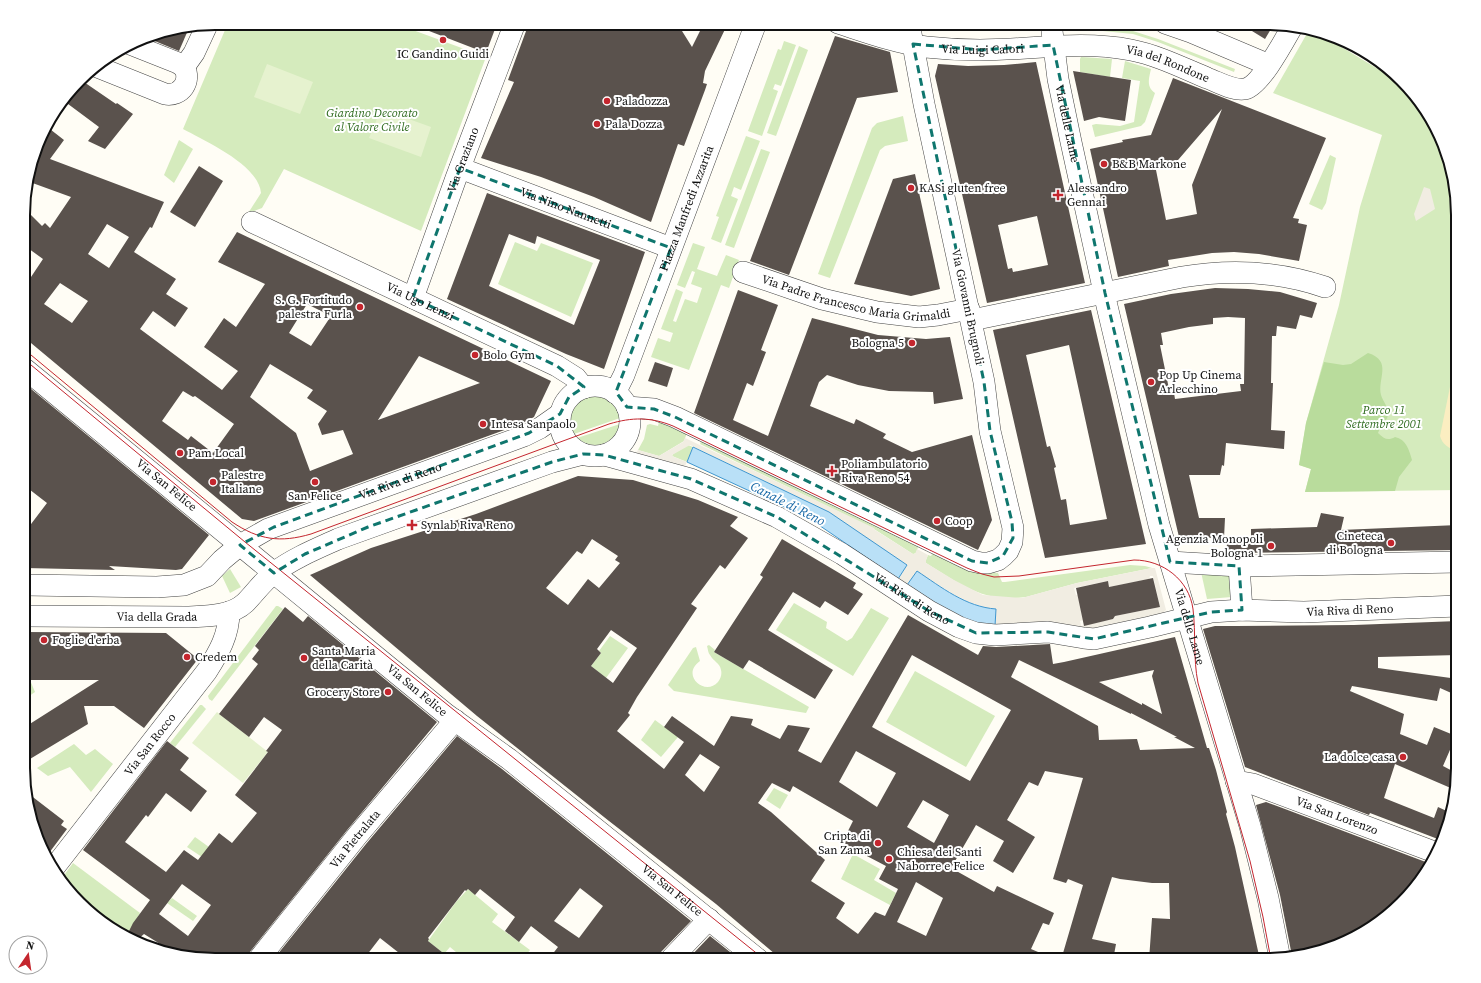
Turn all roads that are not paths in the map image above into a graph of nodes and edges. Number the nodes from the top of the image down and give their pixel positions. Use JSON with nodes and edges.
{"nodes":[{"id":1,"x":205,"y":30,"type":"edge"},
{"id":2,"x":512,"y":30,"type":"edge"},
{"id":3,"x":753,"y":30,"type":"edge"},
{"id":4,"x":861,"y":30,"type":"edge"},
{"id":5,"x":910,"y":30,"type":"edge"},
{"id":6,"x":1051,"y":30,"type":"edge"},
{"id":7,"x":1185,"y":30,"type":"edge"},
{"id":8,"x":1289,"y":32,"type":"edge"},
{"id":9,"x":913,"y":44,"type":"junction"},
{"id":10,"x":1053,"y":45,"type":"junction"},
{"id":11,"x":137,"y":47,"type":"edge"},
{"id":12,"x":1269,"y":64,"type":"junction"},
{"id":13,"x":184,"y":67,"type":"junction"},
{"id":14,"x":101,"y":68,"type":"edge"},
{"id":15,"x":460,"y":168,"type":"junction"},
{"id":16,"x":252,"y":222,"type":"dead end"},
{"id":17,"x":671,"y":248,"type":"junction"},
{"id":18,"x":743,"y":272,"type":"dead end"},
{"id":19,"x":1325,"y":286,"type":"dead end"},
{"id":20,"x":1105,"y":294,"type":"junction"},
{"id":21,"x":413,"y":298,"type":"junction"},
{"id":22,"x":970,"y":314,"type":"junction"},
{"id":23,"x":30,"y":373,"type":"edge"},
{"id":24,"x":584,"y":388,"type":"junction"},
{"id":25,"x":621,"y":400,"type":"junction"},
{"id":26,"x":560,"y":414,"type":"junction"},
{"id":27,"x":583,"y":454,"type":"junction"},
{"id":28,"x":604,"y":455,"type":"junction"},
{"id":29,"x":240,"y":546,"type":"junction"},
{"id":30,"x":1170,"y":562,"type":"junction"},
{"id":31,"x":1451,"y":562,"type":"edge"},
{"id":32,"x":1239,"y":566,"type":"junction"},
{"id":33,"x":274,"y":573,"type":"junction"},
{"id":34,"x":30,"y":585,"type":"edge"},
{"id":35,"x":1451,"y":606,"type":"edge"},
{"id":36,"x":1242,"y":610,"type":"junction"},
{"id":37,"x":229,"y":612,"type":"junction"},
{"id":38,"x":30,"y":616,"type":"edge"},
{"id":39,"x":1187,"y":618,"type":"junction"},
{"id":40,"x":455,"y":720,"type":"junction"},
{"id":41,"x":1236,"y":780,"type":"junction"},
{"id":42,"x":1431,"y":851,"type":"edge"},
{"id":43,"x":57,"y":864,"type":"edge"},
{"id":44,"x":708,"y":919,"type":"junction"},
{"id":45,"x":264,"y":953,"type":"edge"},
{"id":46,"x":676,"y":953,"type":"edge"},
{"id":47,"x":750,"y":953,"type":"edge"},
{"id":48,"x":1279,"y":953,"type":"edge"}],
"edges":[{"from":1,"to":13,"type":"street"},
{"from":2,"to":15,"type":"street","name":"Via Graziano"},
{"from":3,"to":17,"type":"street","name":"Piazza Manfredi Azzarita"},
{"from":4,"to":9,"type":"street","name":"Via Luigi Calori"},
{"from":5,"to":9,"type":"street"},
{"from":6,"to":10,"type":"street","name":"Via delle Lame"},
{"from":7,"to":12,"type":"street"},
{"from":8,"to":12,"type":"street","name":"Via del Rondone"},
{"from":9,"to":10,"type":"street","name":"Via Luigi Calori"},
{"from":9,"to":22,"type":"street","name":"Via Giovanni Brugnoli"},
{"from":10,"to":12,"type":"street","name":"Via del Rondone"},
{"from":10,"to":20,"type":"street","name":"Via delle Lame"},
{"from":11,"to":13,"type":"street"},
{"from":13,"to":14,"type":"street"},
{"from":15,"to":17,"type":"street","name":"Via Nino Nannetti"},
{"from":15,"to":21,"type":"street","name":"Via Graziano"},
{"from":16,"to":21,"type":"street","name":"Via Ugo Lenzi"},
{"from":17,"to":25,"type":"street","name":"Piazza Manfredi Azzarita"},
{"from":18,"to":22,"type":"street","name":"Via Padre Francesco Maria Grimaldi"},
{"from":19,"to":20,"type":"street"},
{"from":20,"to":22,"type":"street","name":"Via Padre Francesco Maria Grimaldi"},
{"from":20,"to":30,"type":"street","name":"Via delle Lame"},
{"from":21,"to":24,"type":"street","name":"Via Ugo Lenzi"},
{"from":22,"to":25,"type":"street","name":"Via Giovanni Brugnoli"},
{"from":23,"to":29,"type":"street","name":"Via San Felice"},
{"from":24,"to":25,"type":"street"},
{"from":24,"to":26,"type":"street"},
{"from":25,"to":28,"type":"street"},
{"from":26,"to":27,"type":"street"},
{"from":26,"to":29,"type":"street","name":"Via Riva di Reno"},
{"from":27,"to":28,"type":"street"},
{"from":27,"to":33,"type":"street"},
{"from":28,"to":39,"type":"street","name":"Via Riva di Reno"},
{"from":29,"to":33,"type":"street","name":"Via San Felice"},
{"from":29,"to":34,"type":"street"},
{"from":30,"to":32,"type":"street"},
{"from":30,"to":39,"type":"street","name":"Via delle Lame"},
{"from":31,"to":32,"type":"street"},
{"from":32,"to":36,"type":"street"},
{"from":33,"to":37,"type":"street","name":"Via della Grada"},
{"from":33,"to":40,"type":"street","name":"Via San Felice"},
{"from":35,"to":36,"type":"street","name":"Via Riva di Reno"},
{"from":36,"to":39,"type":"street","name":"Via Riva di Reno"},
{"from":37,"to":38,"type":"street","name":"Via della Grada"},
{"from":37,"to":43,"type":"street","name":"Via San Rocco"},
{"from":39,"to":41,"type":"street","name":"Via delle Lame"},
{"from":40,"to":44,"type":"street","name":"Via San Felice"},
{"from":40,"to":45,"type":"street","name":"Via Pietralata"},
{"from":41,"to":42,"type":"street","name":"Via San Lorenzo"},
{"from":41,"to":48,"type":"street","name":"Via delle Lame"},
{"from":44,"to":46,"type":"street"},
{"from":44,"to":47,"type":"street","name":"Via San Felice"}]}
